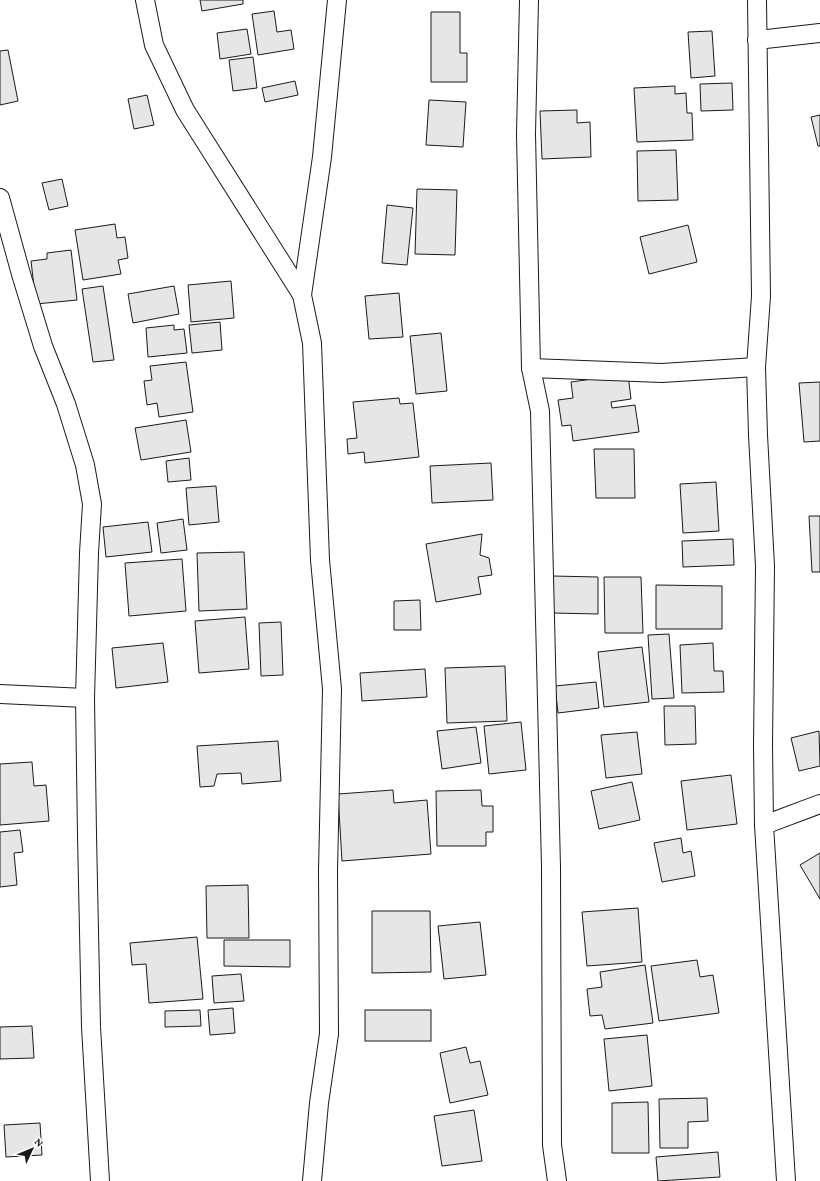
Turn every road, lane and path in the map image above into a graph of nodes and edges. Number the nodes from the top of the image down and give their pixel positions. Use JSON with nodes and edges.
{"nodes":[{"id":1,"x":145,"y":0,"type":"edge"},
{"id":2,"x":337,"y":0,"type":"edge"},
{"id":3,"x":529,"y":0,"type":"edge"},
{"id":4,"x":757,"y":0,"type":"edge"},
{"id":5,"x":820,"y":33,"type":"edge"},
{"id":6,"x":757,"y":40,"type":"junction"},
{"id":7,"x":0,"y":198,"type":"edge"},
{"id":8,"x":4,"y":224,"type":"edge"},
{"id":9,"x":302,"y":295,"type":"junction"},
{"id":10,"x":756,"y":367,"type":"junction"},
{"id":11,"x":531,"y":368,"type":"junction"},
{"id":12,"x":0,"y":694,"type":"edge"},
{"id":13,"x":85,"y":698,"type":"junction"},
{"id":14,"x":820,"y":804,"type":"edge"},
{"id":15,"x":764,"y":825,"type":"junction"},
{"id":16,"x":313,"y":1174,"type":"edge"},
{"id":17,"x":100,"y":1175,"type":"edge"},
{"id":18,"x":557,"y":1181,"type":"edge"},
{"id":19,"x":786,"y":1181,"type":"edge"}],
"edges":[{"from":1,"to":9,"type":"street"},
{"from":2,"to":9,"type":"street"},
{"from":3,"to":11,"type":"street"},
{"from":4,"to":6,"type":"street"},
{"from":5,"to":6,"type":"street"},
{"from":6,"to":10,"type":"street"},
{"from":7,"to":8,"type":"street"},
{"from":8,"to":13,"type":"street"},
{"from":9,"to":16,"type":"street"},
{"from":10,"to":11,"type":"street"},
{"from":10,"to":15,"type":"street"},
{"from":11,"to":18,"type":"street"},
{"from":12,"to":13,"type":"street"},
{"from":13,"to":17,"type":"street"},
{"from":14,"to":15,"type":"street"},
{"from":15,"to":19,"type":"street"}]}
